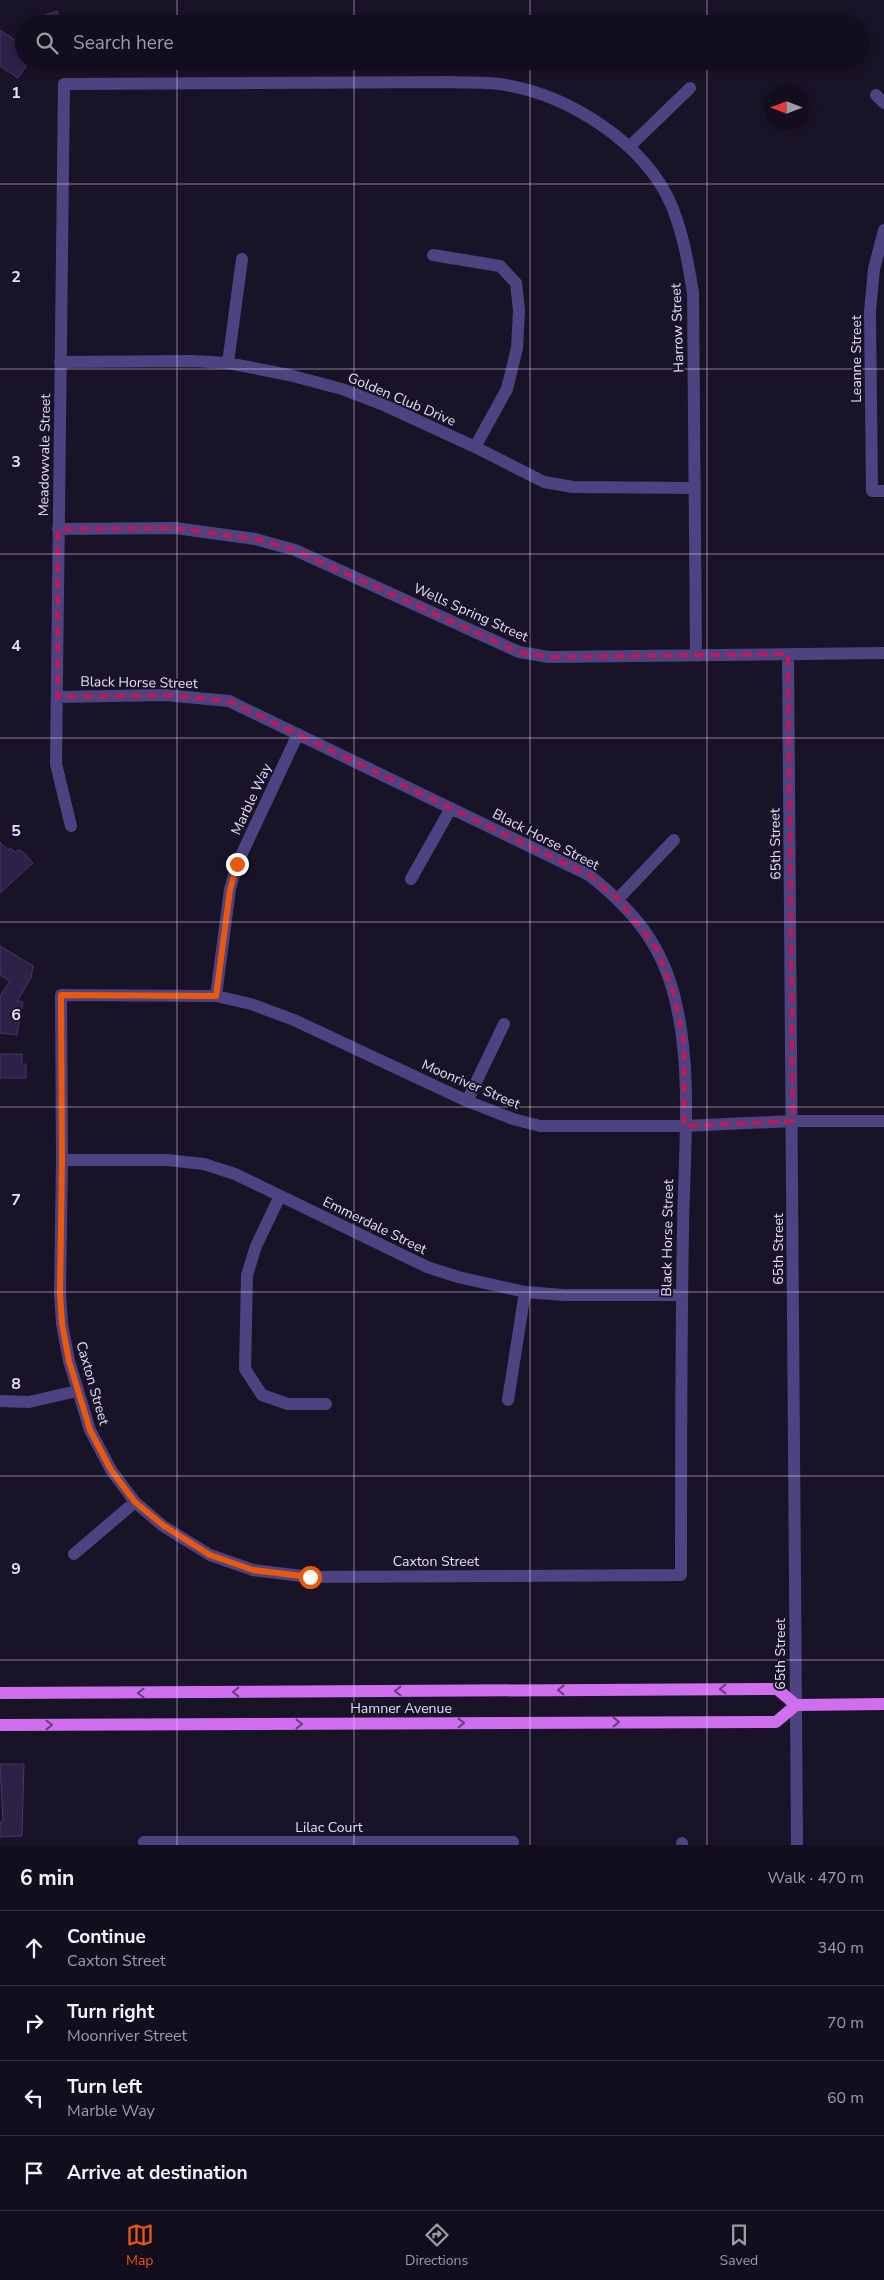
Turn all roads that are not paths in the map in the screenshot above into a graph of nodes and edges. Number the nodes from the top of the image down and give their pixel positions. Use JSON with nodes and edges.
{"nodes":[{"id":1,"x":64,"y":84,"type":"joint"},
{"id":2,"x":690,"y":88,"type":"dead end"},
{"id":3,"x":629,"y":147,"type":"junction"},
{"id":4,"x":884,"y":230,"type":"edge"},
{"id":5,"x":432,"y":255,"type":"dead end"},
{"id":6,"x":242,"y":259,"type":"dead end"},
{"id":7,"x":60,"y":362,"type":"junction"},
{"id":8,"x":228,"y":363,"type":"junction"},
{"id":9,"x":475,"y":447,"type":"junction"},
{"id":10,"x":695,"y":488,"type":"junction"},
{"id":11,"x":878,"y":491,"type":"edge"},
{"id":12,"x":58,"y":529,"type":"junction"},
{"id":13,"x":884,"y":653,"type":"edge"},
{"id":14,"x":788,"y":654,"type":"junction"},
{"id":15,"x":696,"y":656,"type":"junction"},
{"id":16,"x":58,"y":697,"type":"junction"},
{"id":17,"x":298,"y":734,"type":"junction"},
{"id":18,"x":451,"y":808,"type":"junction"},
{"id":19,"x":71,"y":826,"type":"dead end"},
{"id":20,"x":674,"y":840,"type":"dead end"},
{"id":21,"x":411,"y":879,"type":"dead end"},
{"id":22,"x":618,"y":898,"type":"junction"},
{"id":23,"x":61,"y":995,"type":"joint"},
{"id":24,"x":216,"y":996,"type":"junction"},
{"id":25,"x":504,"y":1024,"type":"dead end"},
{"id":26,"x":467,"y":1101,"type":"junction"},
{"id":27,"x":793,"y":1121,"type":"junction"},
{"id":28,"x":884,"y":1121,"type":"edge"},
{"id":29,"x":684,"y":1126,"type":"junction"},
{"id":30,"x":62,"y":1160,"type":"junction"},
{"id":31,"x":280,"y":1196,"type":"junction"},
{"id":32,"x":525,"y":1292,"type":"junction"},
{"id":33,"x":682,"y":1295,"type":"junction"},
{"id":34,"x":77,"y":1391,"type":"junction"},
{"id":35,"x":508,"y":1400,"type":"dead end"},
{"id":36,"x":0,"y":1401,"type":"edge"},
{"id":37,"x":326,"y":1404,"type":"dead end"},
{"id":38,"x":135,"y":1502,"type":"junction"},
{"id":39,"x":74,"y":1554,"type":"dead end"},
{"id":40,"x":680,"y":1575,"type":"joint"},
{"id":41,"x":0,"y":1693,"type":"edge"},
{"id":42,"x":884,"y":1704,"type":"edge"},
{"id":43,"x":796,"y":1705,"type":"junction"},
{"id":44,"x":0,"y":1725,"type":"edge"},
{"id":45,"x":144,"y":1842,"type":"dead end"},
{"id":46,"x":513,"y":1843,"type":"edge"},
{"id":47,"x":797,"y":1845,"type":"edge"}],
"edges":[{"from":1,"to":3,"type":"street","name":"Harrow Street"},
{"from":1,"to":7,"type":"street","name":"Meadowvale Street"},
{"from":2,"to":3,"type":"street"},
{"from":3,"to":10,"type":"street","name":"Harrow Street"},
{"from":4,"to":11,"type":"street","name":"Leanne Street"},
{"from":5,"to":9,"type":"street"},
{"from":6,"to":8,"type":"street"},
{"from":7,"to":8,"type":"street","name":"Golden Club Drive"},
{"from":7,"to":12,"type":"street","name":"Meadowvale Street"},
{"from":8,"to":9,"type":"street","name":"Golden Club Drive"},
{"from":9,"to":10,"type":"street","name":"Golden Club Drive"},
{"from":10,"to":15,"type":"street","name":"Harrow Street"},
{"from":12,"to":15,"type":"street","name":"Wells Spring Street"},
{"from":12,"to":16,"type":"street","name":"Meadowvale Street"},
{"from":13,"to":14,"type":"street","name":"Wells Spring Street"},
{"from":14,"to":15,"type":"street","name":"Wells Spring Street"},
{"from":14,"to":27,"type":"street","name":"65th Street"},
{"from":16,"to":17,"type":"street","name":"Black Horse Street"},
{"from":16,"to":19,"type":"street","name":"Meadowvale Street"},
{"from":17,"to":18,"type":"street","name":"Black Horse Street"},
{"from":17,"to":24,"type":"street","name":"Marble Way"},
{"from":18,"to":21,"type":"street"},
{"from":18,"to":22,"type":"street","name":"Black Horse Street"},
{"from":20,"to":22,"type":"street"},
{"from":22,"to":29,"type":"street","name":"Black Horse Street"},
{"from":23,"to":24,"type":"street","name":"Moonriver Street"},
{"from":23,"to":30,"type":"street","name":"Caxton Street"},
{"from":24,"to":26,"type":"street","name":"Moonriver Street"},
{"from":25,"to":26,"type":"street"},
{"from":26,"to":29,"type":"street","name":"Moonriver Street"},
{"from":27,"to":28,"type":"street","name":"Moonriver Street"},
{"from":27,"to":29,"type":"street","name":"Moonriver Street"},
{"from":27,"to":43,"type":"street","name":"65th Street"},
{"from":29,"to":33,"type":"street","name":"Black Horse Street"},
{"from":30,"to":31,"type":"street","name":"Emmerdale Street"},
{"from":30,"to":34,"type":"street","name":"Caxton Street"},
{"from":31,"to":32,"type":"street","name":"Emmerdale Street"},
{"from":31,"to":37,"type":"street"},
{"from":32,"to":33,"type":"street","name":"Emmerdale Street"},
{"from":32,"to":35,"type":"street"},
{"from":33,"to":40,"type":"street","name":"Black Horse Street"},
{"from":34,"to":36,"type":"street"},
{"from":34,"to":38,"type":"street","name":"Caxton Street"},
{"from":38,"to":39,"type":"street"},
{"from":38,"to":40,"type":"street","name":"Caxton Street"},
{"from":43,"to":41,"type":"main road","name":"Hamner Avenue","one_way":true},
{"from":42,"to":43,"type":"main road"},
{"from":44,"to":43,"type":"main road","name":"Hamner Avenue","one_way":true},
{"from":43,"to":47,"type":"street","name":"65th Street"},
{"from":45,"to":46,"type":"street","name":"Lilac Court"}]}
